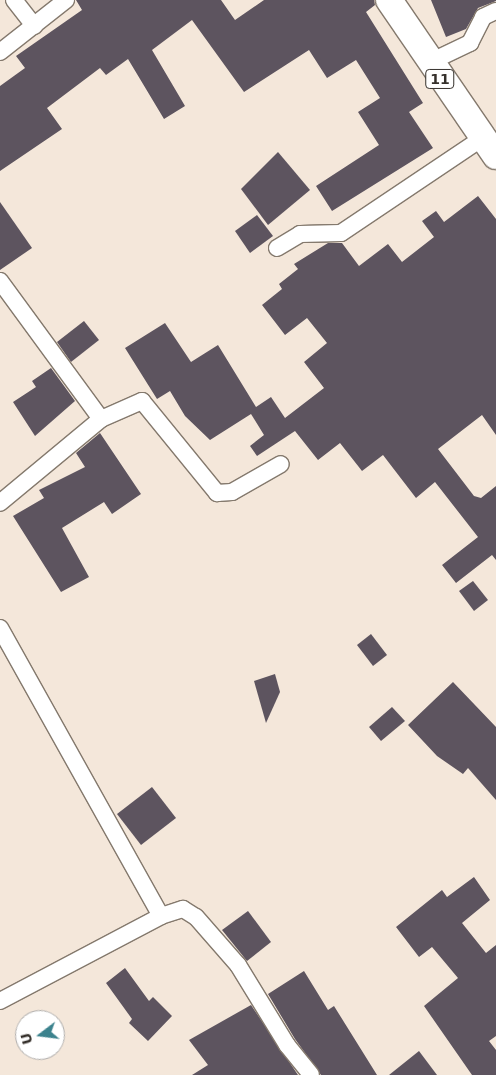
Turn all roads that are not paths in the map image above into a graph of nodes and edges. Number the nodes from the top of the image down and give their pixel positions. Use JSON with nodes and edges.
{"nodes":[{"id":1,"x":14,"y":0,"type":"edge"},
{"id":2,"x":66,"y":0,"type":"edge"},
{"id":3,"x":388,"y":0,"type":"edge"},
{"id":4,"x":496,"y":11,"type":"edge"},
{"id":5,"x":34,"y":26,"type":"junction"},
{"id":6,"x":0,"y":52,"type":"edge"},
{"id":7,"x":428,"y":62,"type":"junction"},
{"id":8,"x":490,"y":147,"type":"edge"},
{"id":9,"x":277,"y":248,"type":"dead end"},
{"id":10,"x":0,"y":281,"type":"edge"},
{"id":11,"x":101,"y":419,"type":"junction"},
{"id":12,"x":281,"y":464,"type":"dead end"},
{"id":13,"x":0,"y":503,"type":"edge"},
{"id":14,"x":0,"y":628,"type":"edge"},
{"id":15,"x":161,"y":916,"type":"junction"},
{"id":16,"x":0,"y":1001,"type":"edge"},
{"id":17,"x":312,"y":1075,"type":"edge"}],
"edges":[{"from":1,"to":5,"type":"street"},
{"from":2,"to":5,"type":"street"},
{"from":3,"to":7,"type":"highway","number":"11"},
{"from":4,"to":7,"type":"street"},
{"from":5,"to":6,"type":"street"},
{"from":7,"to":8,"type":"highway","number":"11"},
{"from":8,"to":9,"type":"street"},
{"from":10,"to":11,"type":"street"},
{"from":11,"to":12,"type":"street"},
{"from":11,"to":13,"type":"street"},
{"from":14,"to":15,"type":"street"},
{"from":15,"to":16,"type":"street"},
{"from":15,"to":17,"type":"street"}]}
